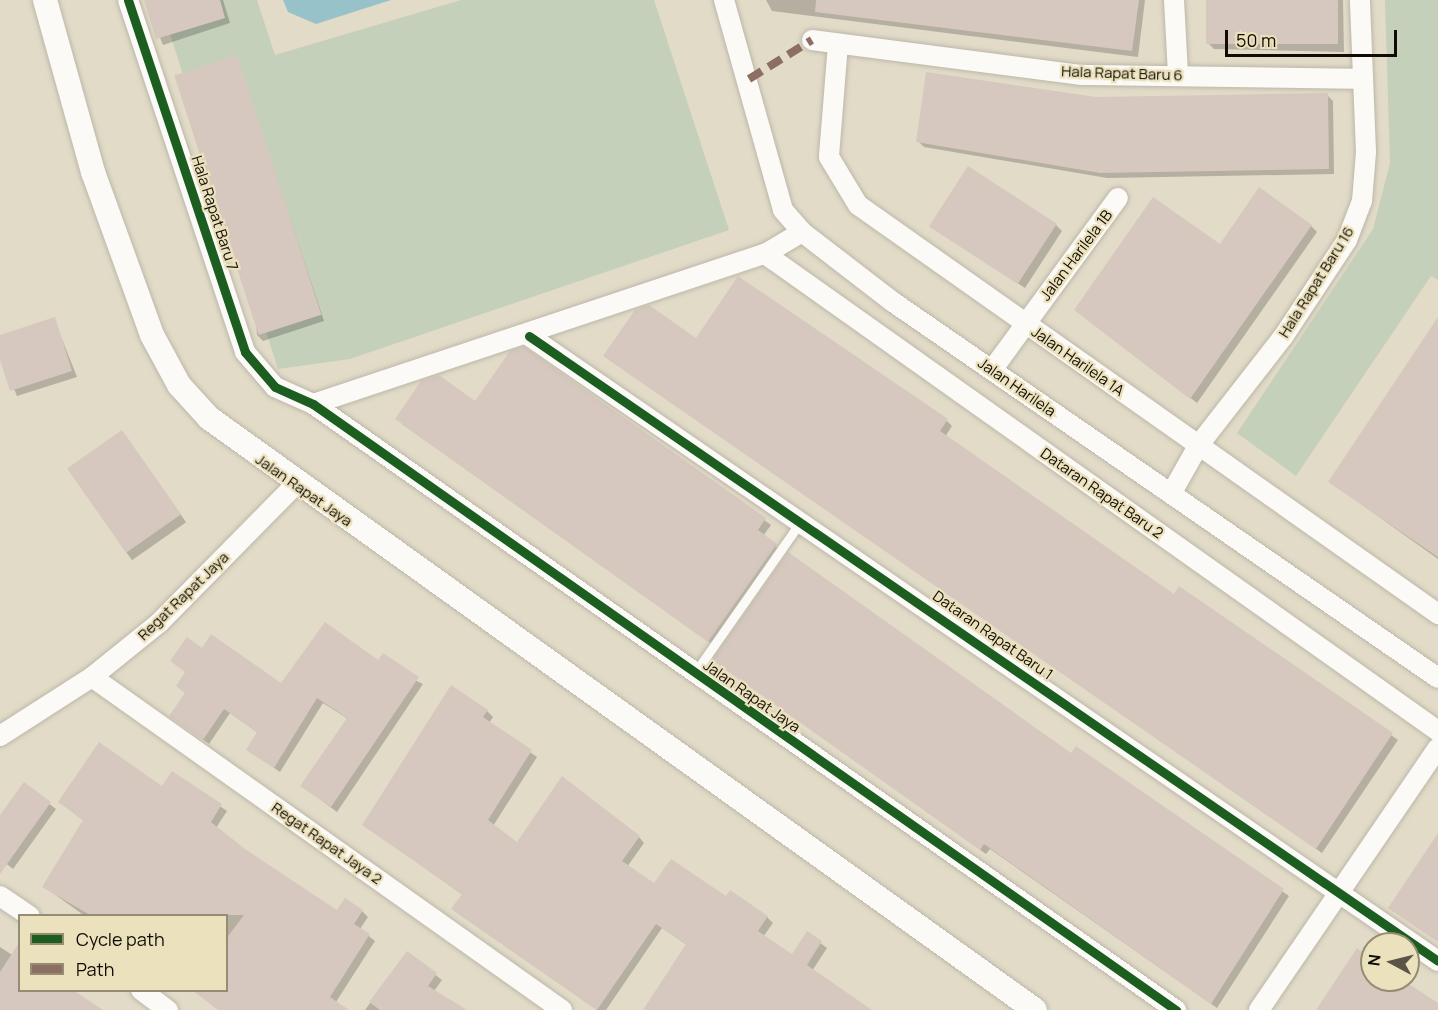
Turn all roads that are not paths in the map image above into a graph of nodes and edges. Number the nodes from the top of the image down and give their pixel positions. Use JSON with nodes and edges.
{"nodes":[{"id":1,"x":45,"y":0,"type":"edge"},
{"id":2,"x":128,"y":0,"type":"edge"},
{"id":3,"x":723,"y":0,"type":"edge"},
{"id":4,"x":1174,"y":0,"type":"edge"},
{"id":5,"x":1360,"y":0,"type":"edge"},
{"id":6,"x":812,"y":40,"type":"dead end"},
{"id":7,"x":838,"y":44,"type":"junction"},
{"id":8,"x":1178,"y":75,"type":"junction"},
{"id":9,"x":1362,"y":79,"type":"junction"},
{"id":10,"x":1118,"y":198,"type":"dead end"},
{"id":11,"x":802,"y":232,"type":"junction"},
{"id":12,"x":765,"y":255,"type":"junction"},
{"id":13,"x":1025,"y":323,"type":"junction"},
{"id":14,"x":529,"y":336,"type":"junction"},
{"id":15,"x":992,"y":370,"type":"junction"},
{"id":16,"x":313,"y":404,"type":"junction"},
{"id":17,"x":1198,"y":446,"type":"junction"},
{"id":18,"x":296,"y":484,"type":"junction"},
{"id":19,"x":1171,"y":494,"type":"junction"},
{"id":20,"x":801,"y":520,"type":"junction"},
{"id":21,"x":1438,"y":614,"type":"edge"},
{"id":22,"x":694,"y":674,"type":"junction"},
{"id":23,"x":92,"y":677,"type":"junction"},
{"id":24,"x":1438,"y":678,"type":"edge"},
{"id":25,"x":1438,"y":731,"type":"edge"},
{"id":26,"x":0,"y":736,"type":"edge"},
{"id":27,"x":1438,"y":748,"type":"edge"},
{"id":28,"x":1341,"y":893,"type":"junction"},
{"id":29,"x":0,"y":896,"type":"edge"},
{"id":30,"x":28,"y":914,"type":"edge"},
{"id":31,"x":1438,"y":961,"type":"edge"},
{"id":32,"x":144,"y":992,"type":"edge"},
{"id":33,"x":168,"y":1010,"type":"edge"},
{"id":34,"x":562,"y":1010,"type":"edge"},
{"id":35,"x":1035,"y":1010,"type":"edge"},
{"id":36,"x":1176,"y":1010,"type":"edge"},
{"id":37,"x":1259,"y":1010,"type":"edge"}],
"edges":[{"from":1,"to":18,"type":"street","name":"Jalan Rapat Jaya"},
{"from":2,"to":16,"type":"street","name":"Hala Rapat Baru 7"},
{"from":3,"to":11,"type":"street","name":"Jalan Harilela"},
{"from":4,"to":8,"type":"street"},
{"from":5,"to":9,"type":"street","name":"Hala Rapat Baru 16"},
{"from":6,"to":7,"type":"street","name":"Hala Rapat Baru 6"},
{"from":7,"to":8,"type":"street","name":"Hala Rapat Baru 6"},
{"from":7,"to":13,"type":"street","name":"Jalan Harilela 1A"},
{"from":8,"to":9,"type":"street","name":"Hala Rapat Baru 6"},
{"from":9,"to":17,"type":"street","name":"Hala Rapat Baru 16"},
{"from":10,"to":13,"type":"street","name":"Jalan Harilela 1B"},
{"from":11,"to":12,"type":"street"},
{"from":11,"to":15,"type":"street","name":"Jalan Harilela"},
{"from":12,"to":14,"type":"street"},
{"from":12,"to":25,"type":"street","name":"Dataran Rapat Baru 2"},
{"from":13,"to":15,"type":"street","name":"Jalan Harilela 1B"},
{"from":13,"to":17,"type":"street","name":"Jalan Harilela 1A"},
{"from":14,"to":16,"type":"street"},
{"from":14,"to":20,"type":"street","name":"Dataran Rapat Baru 1"},
{"from":15,"to":19,"type":"street","name":"Jalan Harilela"},
{"from":16,"to":22,"type":"street","name":"Jalan Rapat Jaya"},
{"from":17,"to":19,"type":"street","name":"Hala Rapat Baru 16"},
{"from":17,"to":21,"type":"street","name":"Jalan Harilela 1A"},
{"from":18,"to":23,"type":"street","name":"Regat Rapat Jaya"},
{"from":18,"to":35,"type":"street","name":"Jalan Rapat Jaya"},
{"from":19,"to":24,"type":"street","name":"Jalan Harilela"},
{"from":20,"to":22,"type":"lane"},
{"from":20,"to":28,"type":"street","name":"Dataran Rapat Baru 1"},
{"from":22,"to":36,"type":"street","name":"Jalan Rapat Jaya"},
{"from":23,"to":26,"type":"street","name":"Regat Rapat Jaya"},
{"from":23,"to":34,"type":"street","name":"Regat Rapat Jaya 2"},
{"from":27,"to":28,"type":"street"},
{"from":28,"to":31,"type":"street","name":"Dataran Rapat Baru 1"},
{"from":28,"to":37,"type":"street"},
{"from":29,"to":30,"type":"street"},
{"from":32,"to":33,"type":"street"}]}
